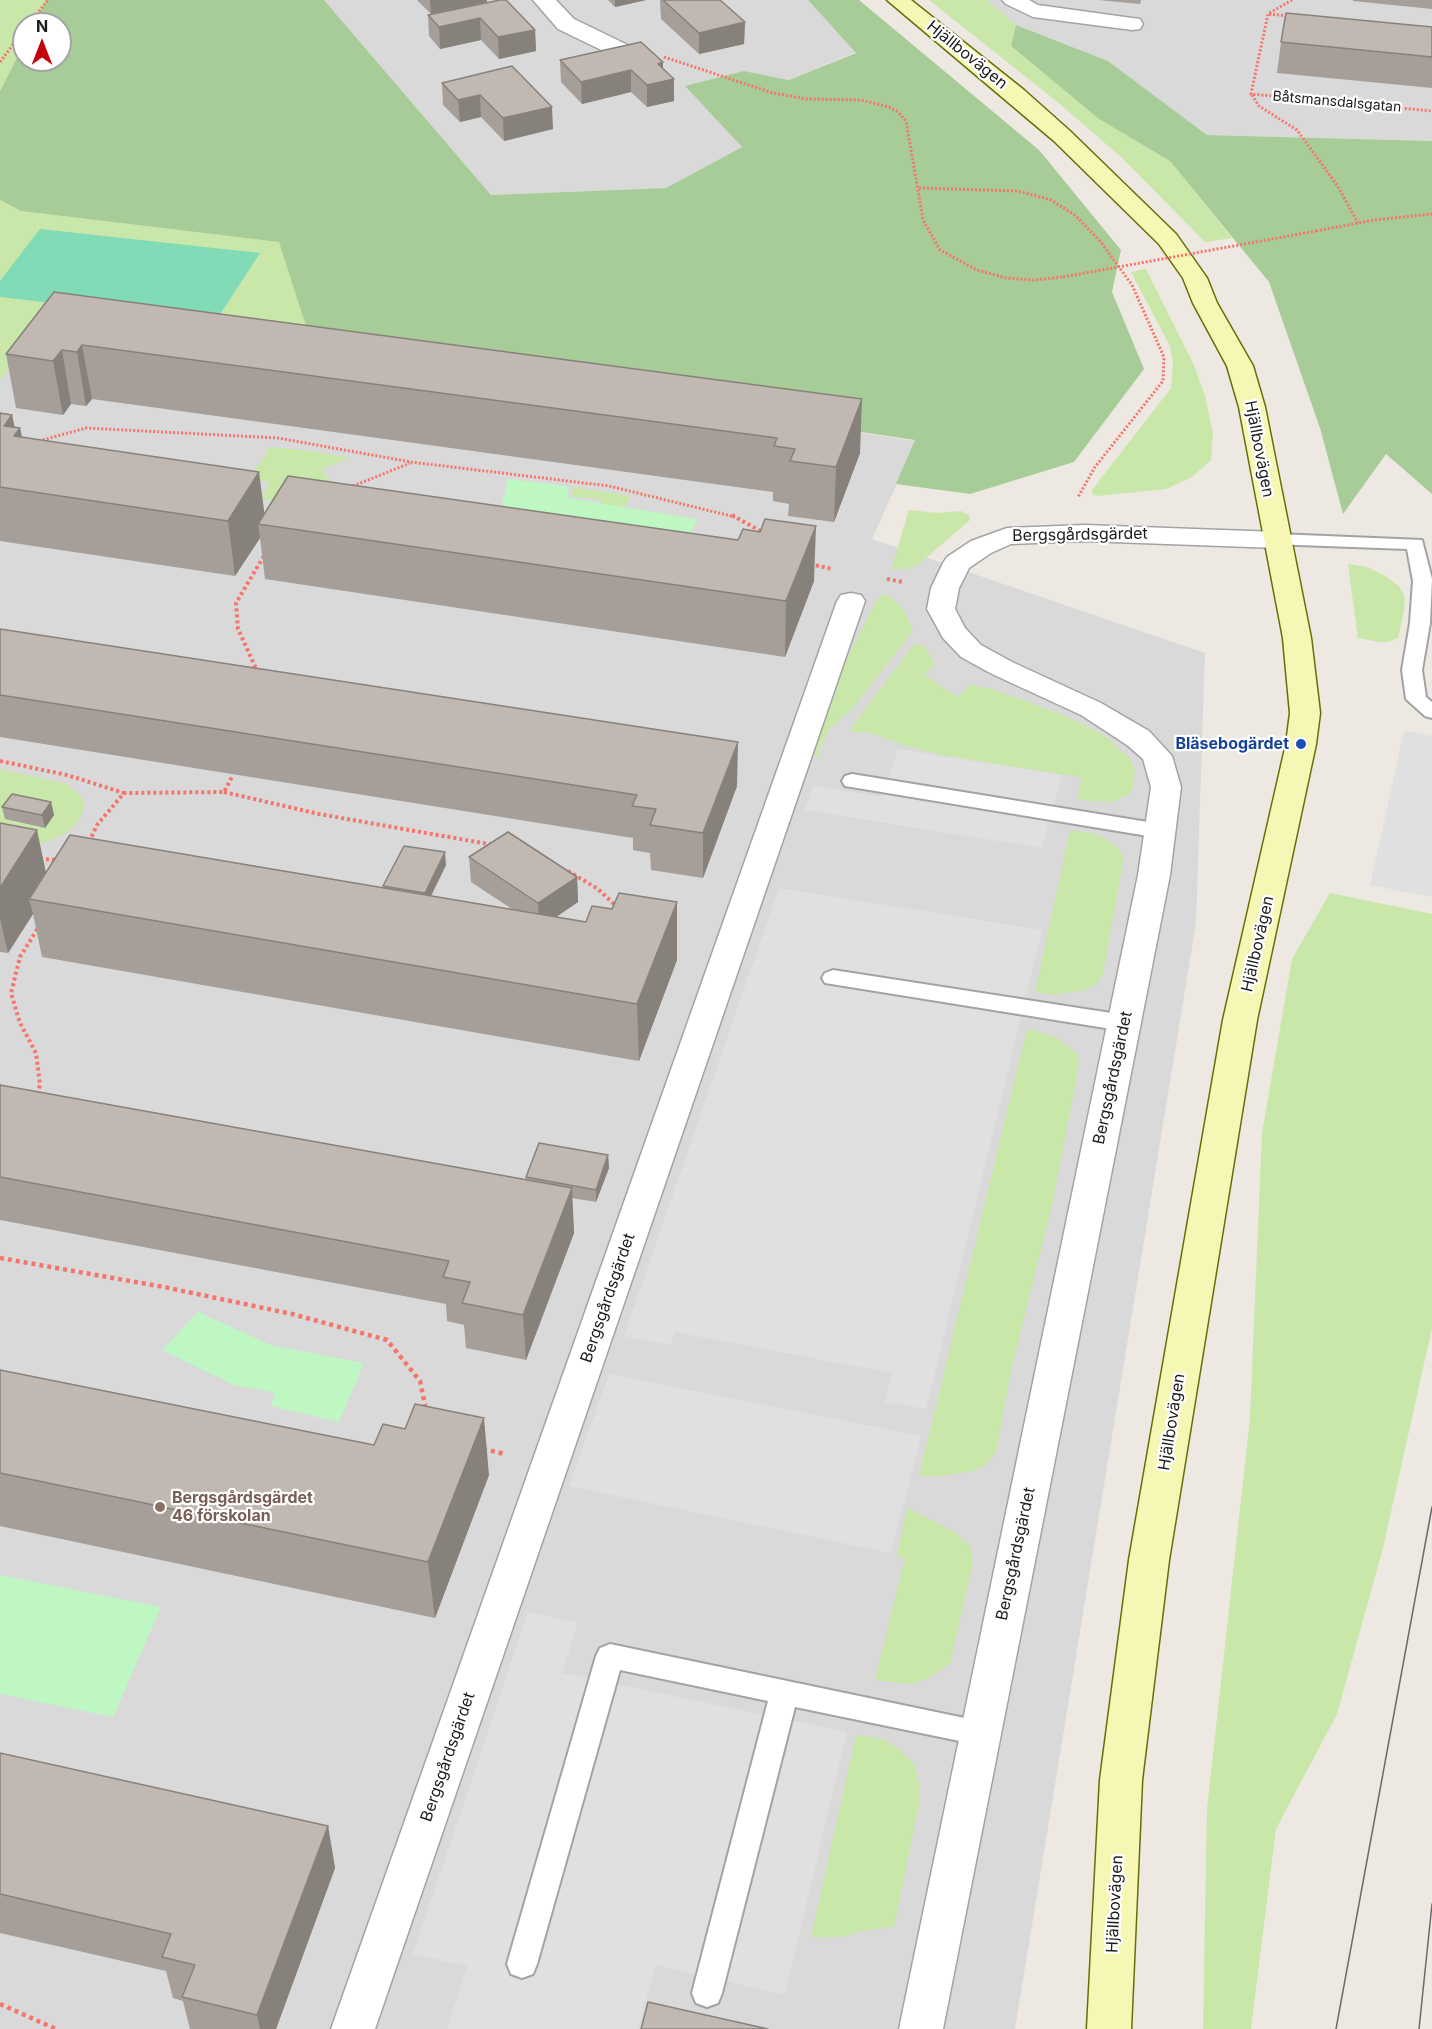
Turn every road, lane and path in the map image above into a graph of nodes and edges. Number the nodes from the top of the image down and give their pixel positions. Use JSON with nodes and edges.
{"nodes":[{"id":1,"x":48,"y":0,"type":"edge"},
{"id":2,"x":544,"y":0,"type":"edge"},
{"id":3,"x":898,"y":0,"type":"edge"},
{"id":4,"x":1013,"y":0,"type":"edge"},
{"id":5,"x":1292,"y":0,"type":"edge"},
{"id":6,"x":38,"y":12,"type":"edge"},
{"id":7,"x":1268,"y":14,"type":"junction"},
{"id":8,"x":1291,"y":17,"type":"edge"},
{"id":9,"x":1132,"y":24,"type":"dead end"},
{"id":10,"x":12,"y":46,"type":"edge"},
{"id":11,"x":628,"y":54,"type":"joint"},
{"id":12,"x":0,"y":62,"type":"edge"},
{"id":13,"x":1251,"y":94,"type":"junction"},
{"id":14,"x":1432,"y":111,"type":"edge"},
{"id":15,"x":919,"y":188,"type":"junction"},
{"id":16,"x":1432,"y":214,"type":"edge"},
{"id":17,"x":1358,"y":223,"type":"junction"},
{"id":18,"x":30,"y":443,"type":"edge"},
{"id":19,"x":411,"y":462,"type":"junction"},
{"id":20,"x":350,"y":488,"type":"edge"},
{"id":21,"x":1084,"y":533,"type":"junction"},
{"id":22,"x":767,"y":539,"type":"edge"},
{"id":23,"x":1277,"y":540,"type":"junction"},
{"id":24,"x":267,"y":551,"type":"edge"},
{"id":25,"x":804,"y":563,"type":"edge"},
{"id":26,"x":851,"y":601,"type":"joint"},
{"id":27,"x":258,"y":673,"type":"edge"},
{"id":28,"x":1432,"y":712,"type":"edge"},
{"id":29,"x":0,"y":761,"type":"edge"},
{"id":30,"x":233,"y":775,"type":"edge"},
{"id":31,"x":852,"y":781,"type":"dead end"},
{"id":32,"x":224,"y":792,"type":"junction"},
{"id":33,"x":124,"y":793,"type":"junction"},
{"id":34,"x":1160,"y":831,"type":"junction"},
{"id":35,"x":88,"y":843,"type":"edge"},
{"id":36,"x":505,"y":847,"type":"edge"},
{"id":37,"x":34,"y":859,"type":"edge"},
{"id":38,"x":68,"y":861,"type":"edge"},
{"id":39,"x":558,"y":866,"type":"edge"},
{"id":40,"x":622,"y":911,"type":"edge"},
{"id":41,"x":41,"y":924,"type":"edge"},
{"id":42,"x":833,"y":978,"type":"dead end"},
{"id":43,"x":1124,"y":1023,"type":"junction"},
{"id":44,"x":34,"y":1104,"type":"edge"},
{"id":45,"x":0,"y":1258,"type":"edge"},
{"id":46,"x":427,"y":1414,"type":"edge"},
{"id":47,"x":474,"y":1446,"type":"edge"},
{"id":48,"x":549,"y":1465,"type":"junction"},
{"id":49,"x":784,"y":1693,"type":"junction"},
{"id":50,"x":980,"y":1733,"type":"junction"},
{"id":51,"x":522,"y":1964,"type":"dead end"},
{"id":52,"x":707,"y":1994,"type":"dead end"},
{"id":53,"x":0,"y":2004,"type":"edge"},
{"id":54,"x":56,"y":2029,"type":"edge"},
{"id":55,"x":353,"y":2029,"type":"edge"},
{"id":56,"x":921,"y":2029,"type":"edge"},
{"id":57,"x":1109,"y":2029,"type":"edge"}],
"edges":[{"from":1,"to":6,"type":"path"},
{"from":2,"to":11,"type":"street"},
{"from":3,"to":23,"type":"street","name":"Hjällbovägen"},
{"from":4,"to":9,"type":"street"},
{"from":5,"to":7,"type":"path"},
{"from":7,"to":8,"type":"path"},
{"from":7,"to":13,"type":"path","name":"Båtsmansdalsgatan"},
{"from":10,"to":12,"type":"path"},
{"from":11,"to":15,"type":"path"},
{"from":13,"to":14,"type":"path","name":"Båtsmansdalsgatan"},
{"from":13,"to":17,"type":"path"},
{"from":15,"to":17,"type":"path","bridge":true},
{"from":15,"to":21,"type":"path"},
{"from":16,"to":17,"type":"path"},
{"from":18,"to":19,"type":"path"},
{"from":19,"to":20,"type":"path"},
{"from":19,"to":22,"type":"path"},
{"from":21,"to":23,"type":"street","name":"Bergsgårdsgärdet"},
{"from":21,"to":34,"type":"street","name":"Bergsgårdsgärdet"},
{"from":23,"to":28,"type":"lane"},
{"from":23,"to":57,"type":"street","name":"Hjällbovägen"},
{"from":24,"to":27,"type":"path"},
{"from":25,"to":26,"type":"path"},
{"from":26,"to":48,"type":"street","name":"Bergsgårdsgärdet"},
{"from":29,"to":33,"type":"path"},
{"from":30,"to":32,"type":"path"},
{"from":31,"to":34,"type":"lane"},
{"from":32,"to":33,"type":"path"},
{"from":32,"to":36,"type":"path"},
{"from":33,"to":35,"type":"path"},
{"from":34,"to":43,"type":"street","name":"Bergsgårdsgärdet"},
{"from":37,"to":38,"type":"path"},
{"from":39,"to":40,"type":"path"},
{"from":41,"to":44,"type":"path"},
{"from":42,"to":43,"type":"lane"},
{"from":43,"to":50,"type":"street","name":"Bergsgårdsgärdet"},
{"from":45,"to":46,"type":"path"},
{"from":47,"to":48,"type":"path"},
{"from":48,"to":55,"type":"street","name":"Bergsgårdsgärdet"},
{"from":49,"to":50,"type":"lane"},
{"from":49,"to":51,"type":"lane"},
{"from":49,"to":52,"type":"lane"},
{"from":50,"to":56,"type":"street","name":"Bergsgårdsgärdet"},
{"from":53,"to":54,"type":"path"}]}
